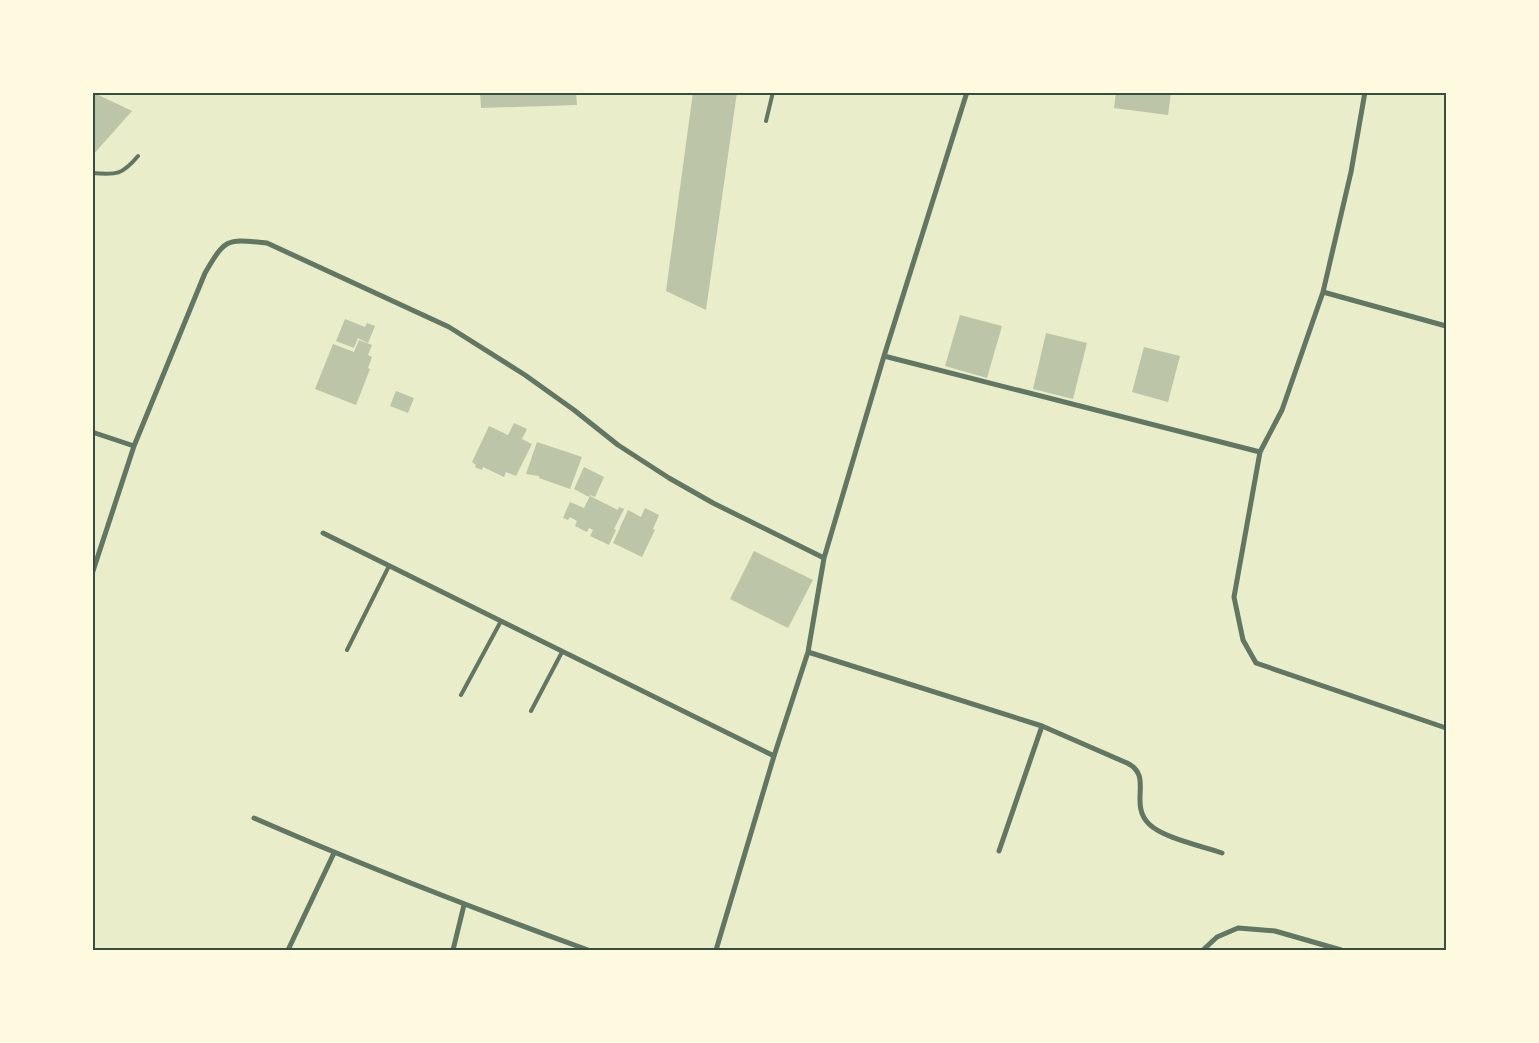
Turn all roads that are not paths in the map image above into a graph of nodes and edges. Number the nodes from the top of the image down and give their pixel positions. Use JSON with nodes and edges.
{"nodes":[{"id":1,"x":773,"y":92,"type":"edge"},
{"id":2,"x":967,"y":92,"type":"edge"},
{"id":3,"x":1365,"y":92,"type":"edge"},
{"id":4,"x":766,"y":121,"type":"dead end"},
{"id":5,"x":138,"y":156,"type":"dead end"},
{"id":6,"x":92,"y":174,"type":"edge"},
{"id":7,"x":1322,"y":292,"type":"junction"},
{"id":8,"x":1446,"y":326,"type":"edge"},
{"id":9,"x":884,"y":356,"type":"junction"},
{"id":10,"x":92,"y":432,"type":"edge"},
{"id":11,"x":134,"y":446,"type":"junction"},
{"id":12,"x":1260,"y":452,"type":"junction"},
{"id":13,"x":323,"y":534,"type":"dead end"},
{"id":14,"x":824,"y":558,"type":"junction"},
{"id":15,"x":389,"y":566,"type":"junction"},
{"id":16,"x":92,"y":574,"type":"edge"},
{"id":17,"x":501,"y":622,"type":"junction"},
{"id":18,"x":347,"y":650,"type":"dead end"},
{"id":19,"x":562,"y":652,"type":"junction"},
{"id":20,"x":808,"y":652,"type":"junction"},
{"id":21,"x":461,"y":695,"type":"dead end"},
{"id":22,"x":531,"y":711,"type":"dead end"},
{"id":23,"x":1042,"y":726,"type":"junction"},
{"id":24,"x":1446,"y":728,"type":"edge"},
{"id":25,"x":774,"y":756,"type":"junction"},
{"id":26,"x":254,"y":818,"type":"dead end"},
{"id":27,"x":999,"y":851,"type":"dead end"},
{"id":28,"x":334,"y":853,"type":"junction"},
{"id":29,"x":1222,"y":853,"type":"dead end"},
{"id":30,"x":464,"y":905,"type":"junction"},
{"id":31,"x":288,"y":950,"type":"edge"},
{"id":32,"x":453,"y":950,"type":"edge"},
{"id":33,"x":588,"y":950,"type":"edge"},
{"id":34,"x":716,"y":950,"type":"edge"},
{"id":35,"x":1203,"y":950,"type":"edge"},
{"id":36,"x":1341,"y":950,"type":"edge"}],
"edges":[{"from":1,"to":4,"type":"lane"},
{"from":2,"to":9,"type":"street"},
{"from":3,"to":7,"type":"street"},
{"from":5,"to":6,"type":"lane"},
{"from":7,"to":8,"type":"street"},
{"from":7,"to":12,"type":"street"},
{"from":9,"to":12,"type":"street"},
{"from":9,"to":14,"type":"street"},
{"from":10,"to":11,"type":"street"},
{"from":11,"to":14,"type":"street"},
{"from":11,"to":16,"type":"street"},
{"from":12,"to":24,"type":"street"},
{"from":13,"to":15,"type":"street"},
{"from":14,"to":20,"type":"street"},
{"from":15,"to":17,"type":"street"},
{"from":15,"to":18,"type":"lane"},
{"from":17,"to":19,"type":"street"},
{"from":17,"to":21,"type":"lane"},
{"from":19,"to":22,"type":"lane"},
{"from":19,"to":25,"type":"street"},
{"from":20,"to":23,"type":"street"},
{"from":20,"to":25,"type":"street"},
{"from":23,"to":27,"type":"street"},
{"from":23,"to":29,"type":"street"},
{"from":25,"to":34,"type":"street"},
{"from":26,"to":28,"type":"street"},
{"from":28,"to":30,"type":"street"},
{"from":28,"to":31,"type":"street"},
{"from":30,"to":32,"type":"street"},
{"from":30,"to":33,"type":"street"},
{"from":35,"to":36,"type":"street"}]}
